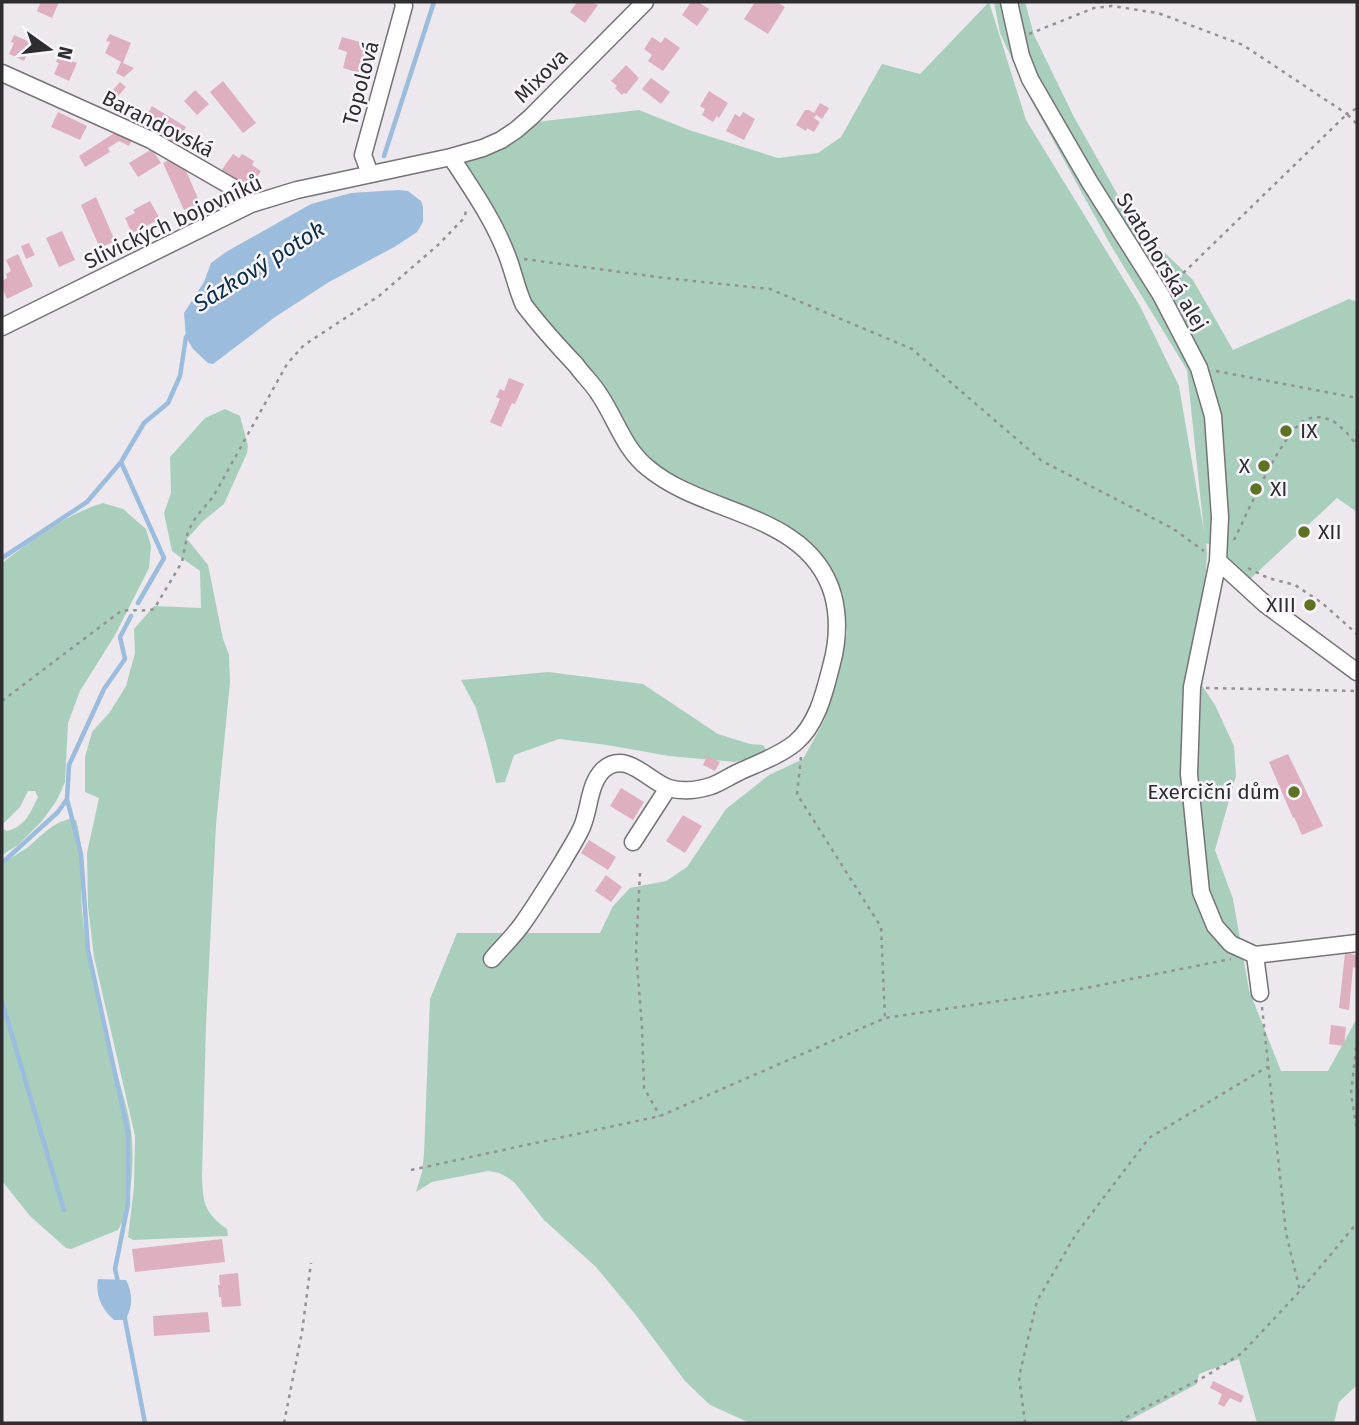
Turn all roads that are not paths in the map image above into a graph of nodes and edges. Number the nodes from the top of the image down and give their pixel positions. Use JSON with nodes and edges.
{"nodes":[{"id":1,"x":404,"y":2,"type":"edge"},
{"id":2,"x":1009,"y":2,"type":"edge"},
{"id":3,"x":639,"y":5,"type":"edge"},
{"id":4,"x":2,"y":73,"type":"edge"},
{"id":5,"x":451,"y":156,"type":"junction"},
{"id":6,"x":370,"y":174,"type":"junction"},
{"id":7,"x":251,"y":204,"type":"junction"},
{"id":8,"x":2,"y":327,"type":"edge"},
{"id":9,"x":1218,"y":561,"type":"junction"},
{"id":10,"x":1357,"y":672,"type":"edge"},
{"id":11,"x":668,"y":788,"type":"junction"},
{"id":12,"x":633,"y":842,"type":"dead end"},
{"id":13,"x":1357,"y":943,"type":"edge"},
{"id":14,"x":1255,"y":955,"type":"junction"},
{"id":15,"x":492,"y":959,"type":"dead end"},
{"id":16,"x":1260,"y":993,"type":"road end"}],
"edges":[{"from":1,"to":6,"type":"street","name":"Topolová"},
{"from":2,"to":9,"type":"street","name":"Svatohorská alej"},
{"from":3,"to":5,"type":"street","name":"Mixova"},
{"from":4,"to":7,"type":"street","name":"Barandovská"},
{"from":5,"to":6,"type":"street","name":"Slivických bojovníků"},
{"from":5,"to":11,"type":"street"},
{"from":6,"to":7,"type":"street","name":"Slivických bojovníků"},
{"from":7,"to":8,"type":"street","name":"Slivických bojovníků"},
{"from":9,"to":10,"type":"street"},
{"from":9,"to":14,"type":"street","name":"Svatohorská alej"},
{"from":11,"to":12,"type":"street"},
{"from":11,"to":15,"type":"street"},
{"from":13,"to":14,"type":"street"},
{"from":14,"to":16,"type":"street"}]}
